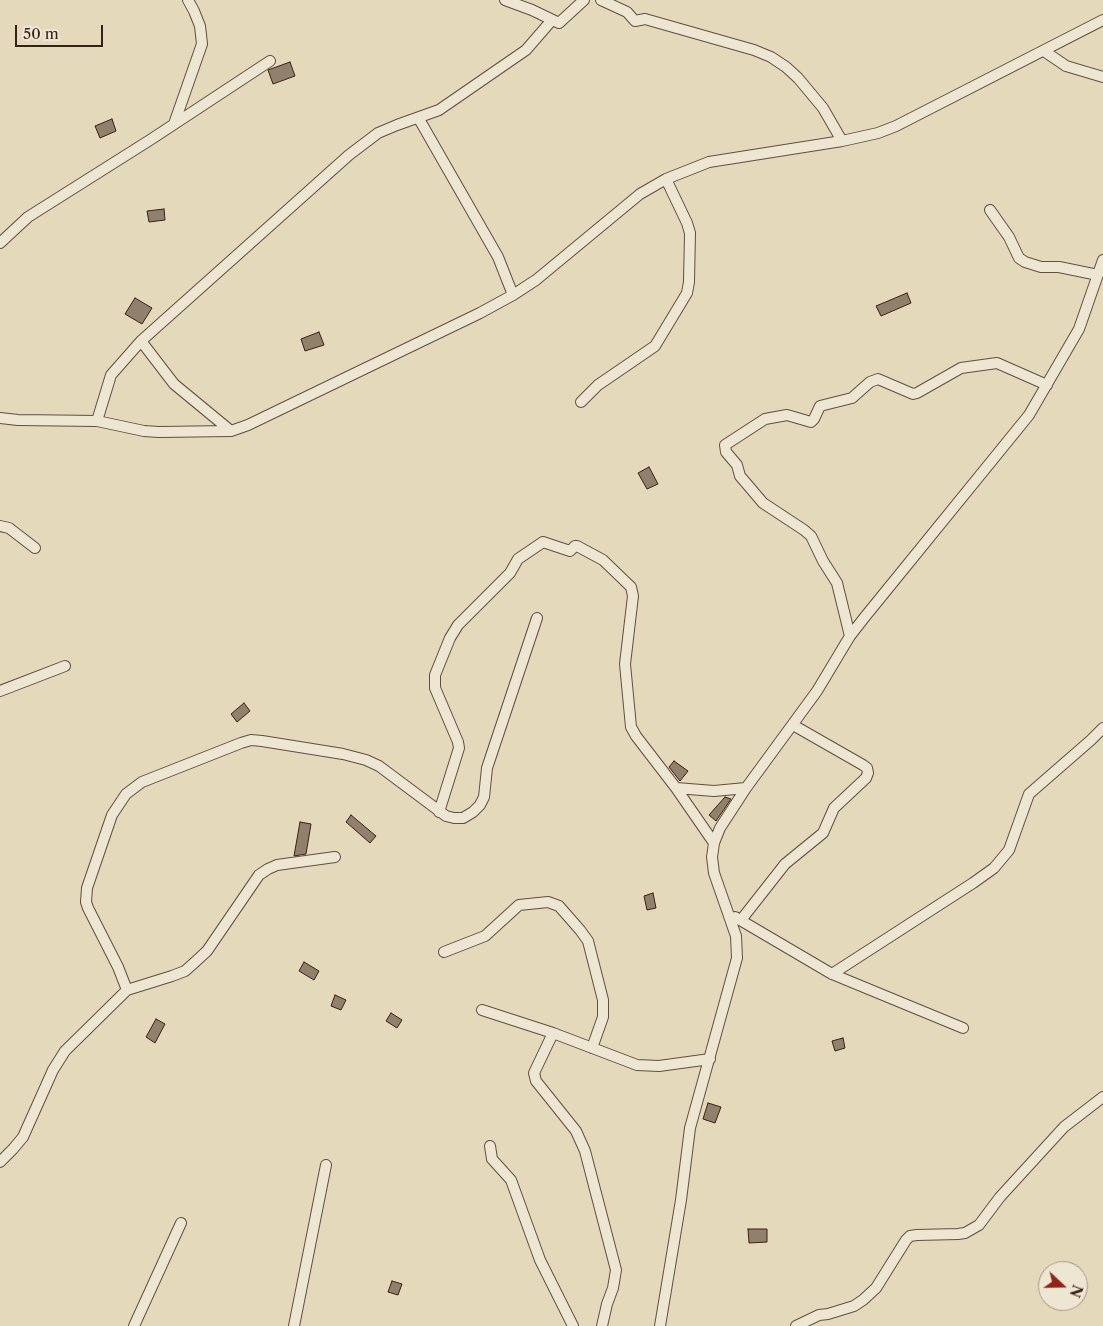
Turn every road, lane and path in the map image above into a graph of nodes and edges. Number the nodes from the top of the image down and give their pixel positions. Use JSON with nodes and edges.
{"nodes":[{"id":1,"x":188,"y":0,"type":"edge"},
{"id":2,"x":505,"y":0,"type":"edge"},
{"id":3,"x":584,"y":0,"type":"edge"},
{"id":4,"x":601,"y":0,"type":"edge"},
{"id":5,"x":552,"y":20,"type":"junction"},
{"id":6,"x":1103,"y":20,"type":"edge"},
{"id":7,"x":1044,"y":50,"type":"junction"},
{"id":8,"x":270,"y":61,"type":"dead end"},
{"id":9,"x":1103,"y":76,"type":"edge"},
{"id":10,"x":419,"y":119,"type":"junction"},
{"id":11,"x":174,"y":124,"type":"junction"},
{"id":12,"x":842,"y":141,"type":"junction"},
{"id":13,"x":666,"y":179,"type":"junction"},
{"id":14,"x":990,"y":210,"type":"dead end"},
{"id":15,"x":0,"y":243,"type":"edge"},
{"id":16,"x":1103,"y":260,"type":"edge"},
{"id":17,"x":1098,"y":275,"type":"junction"},
{"id":18,"x":512,"y":295,"type":"junction"},
{"id":19,"x":141,"y":341,"type":"junction"},
{"id":20,"x":1047,"y":385,"type":"junction"},
{"id":21,"x":580,"y":402,"type":"dead end"},
{"id":22,"x":0,"y":418,"type":"edge"},
{"id":23,"x":97,"y":422,"type":"junction"},
{"id":24,"x":231,"y":431,"type":"junction"},
{"id":25,"x":0,"y":526,"type":"edge"},
{"id":26,"x":36,"y":548,"type":"dead end"},
{"id":27,"x":537,"y":618,"type":"dead end"},
{"id":28,"x":850,"y":636,"type":"junction"},
{"id":29,"x":65,"y":666,"type":"dead end"},
{"id":30,"x":0,"y":691,"type":"edge"},
{"id":31,"x":793,"y":725,"type":"junction"},
{"id":32,"x":1103,"y":728,"type":"edge"},
{"id":33,"x":676,"y":788,"type":"junction"},
{"id":34,"x":746,"y":788,"type":"junction"},
{"id":35,"x":439,"y":812,"type":"junction"},
{"id":36,"x":714,"y":843,"type":"junction"},
{"id":37,"x":335,"y":857,"type":"dead end"},
{"id":38,"x":728,"y":913,"type":"junction"},
{"id":39,"x":741,"y":920,"type":"junction"},
{"id":40,"x":444,"y":952,"type":"dead end"},
{"id":41,"x":832,"y":974,"type":"junction"},
{"id":42,"x":127,"y":990,"type":"junction"},
{"id":43,"x":482,"y":1010,"type":"dead end"},
{"id":44,"x":963,"y":1028,"type":"dead end"},
{"id":45,"x":553,"y":1033,"type":"junction"},
{"id":46,"x":592,"y":1048,"type":"junction"},
{"id":47,"x":710,"y":1059,"type":"junction"},
{"id":48,"x":1103,"y":1097,"type":"edge"},
{"id":49,"x":490,"y":1146,"type":"dead end"},
{"id":50,"x":0,"y":1162,"type":"edge"},
{"id":51,"x":326,"y":1165,"type":"dead end"},
{"id":52,"x":182,"y":1224,"type":"dead end"},
{"id":53,"x":134,"y":1326,"type":"edge"},
{"id":54,"x":294,"y":1326,"type":"edge"},
{"id":55,"x":573,"y":1326,"type":"edge"},
{"id":56,"x":602,"y":1326,"type":"edge"},
{"id":57,"x":660,"y":1326,"type":"edge"},
{"id":58,"x":796,"y":1326,"type":"edge"}],
"edges":[{"from":1,"to":11,"type":"street"},
{"from":2,"to":5,"type":"street"},
{"from":3,"to":5,"type":"street"},
{"from":4,"to":12,"type":"street"},
{"from":5,"to":10,"type":"street"},
{"from":6,"to":7,"type":"street"},
{"from":7,"to":9,"type":"street"},
{"from":7,"to":12,"type":"street"},
{"from":8,"to":11,"type":"street"},
{"from":10,"to":18,"type":"street"},
{"from":10,"to":19,"type":"street"},
{"from":11,"to":15,"type":"street"},
{"from":12,"to":13,"type":"street"},
{"from":13,"to":18,"type":"street"},
{"from":13,"to":21,"type":"street"},
{"from":14,"to":17,"type":"street"},
{"from":16,"to":17,"type":"street"},
{"from":17,"to":20,"type":"street"},
{"from":18,"to":24,"type":"street"},
{"from":19,"to":23,"type":"street"},
{"from":19,"to":24,"type":"street"},
{"from":20,"to":28,"type":"street"},
{"from":20,"to":28,"type":"street"},
{"from":22,"to":23,"type":"street"},
{"from":23,"to":24,"type":"street"},
{"from":25,"to":26,"type":"street"},
{"from":27,"to":35,"type":"street"},
{"from":28,"to":31,"type":"street"},
{"from":29,"to":30,"type":"street"},
{"from":31,"to":34,"type":"street"},
{"from":31,"to":39,"type":"street"},
{"from":32,"to":41,"type":"street"},
{"from":33,"to":34,"type":"street"},
{"from":33,"to":35,"type":"street"},
{"from":33,"to":36,"type":"street"},
{"from":34,"to":36,"type":"street"},
{"from":35,"to":42,"type":"street"},
{"from":36,"to":38,"type":"street"},
{"from":37,"to":42,"type":"street"},
{"from":38,"to":39,"type":"street"},
{"from":38,"to":47,"type":"street"},
{"from":39,"to":41,"type":"street"},
{"from":40,"to":46,"type":"street"},
{"from":41,"to":44,"type":"street"},
{"from":42,"to":50,"type":"street"},
{"from":43,"to":45,"type":"street"},
{"from":45,"to":46,"type":"street"},
{"from":45,"to":56,"type":"street"},
{"from":46,"to":47,"type":"street"},
{"from":47,"to":57,"type":"street"},
{"from":48,"to":58,"type":"street"},
{"from":49,"to":55,"type":"street"},
{"from":51,"to":54,"type":"street"},
{"from":52,"to":53,"type":"street"}]}
